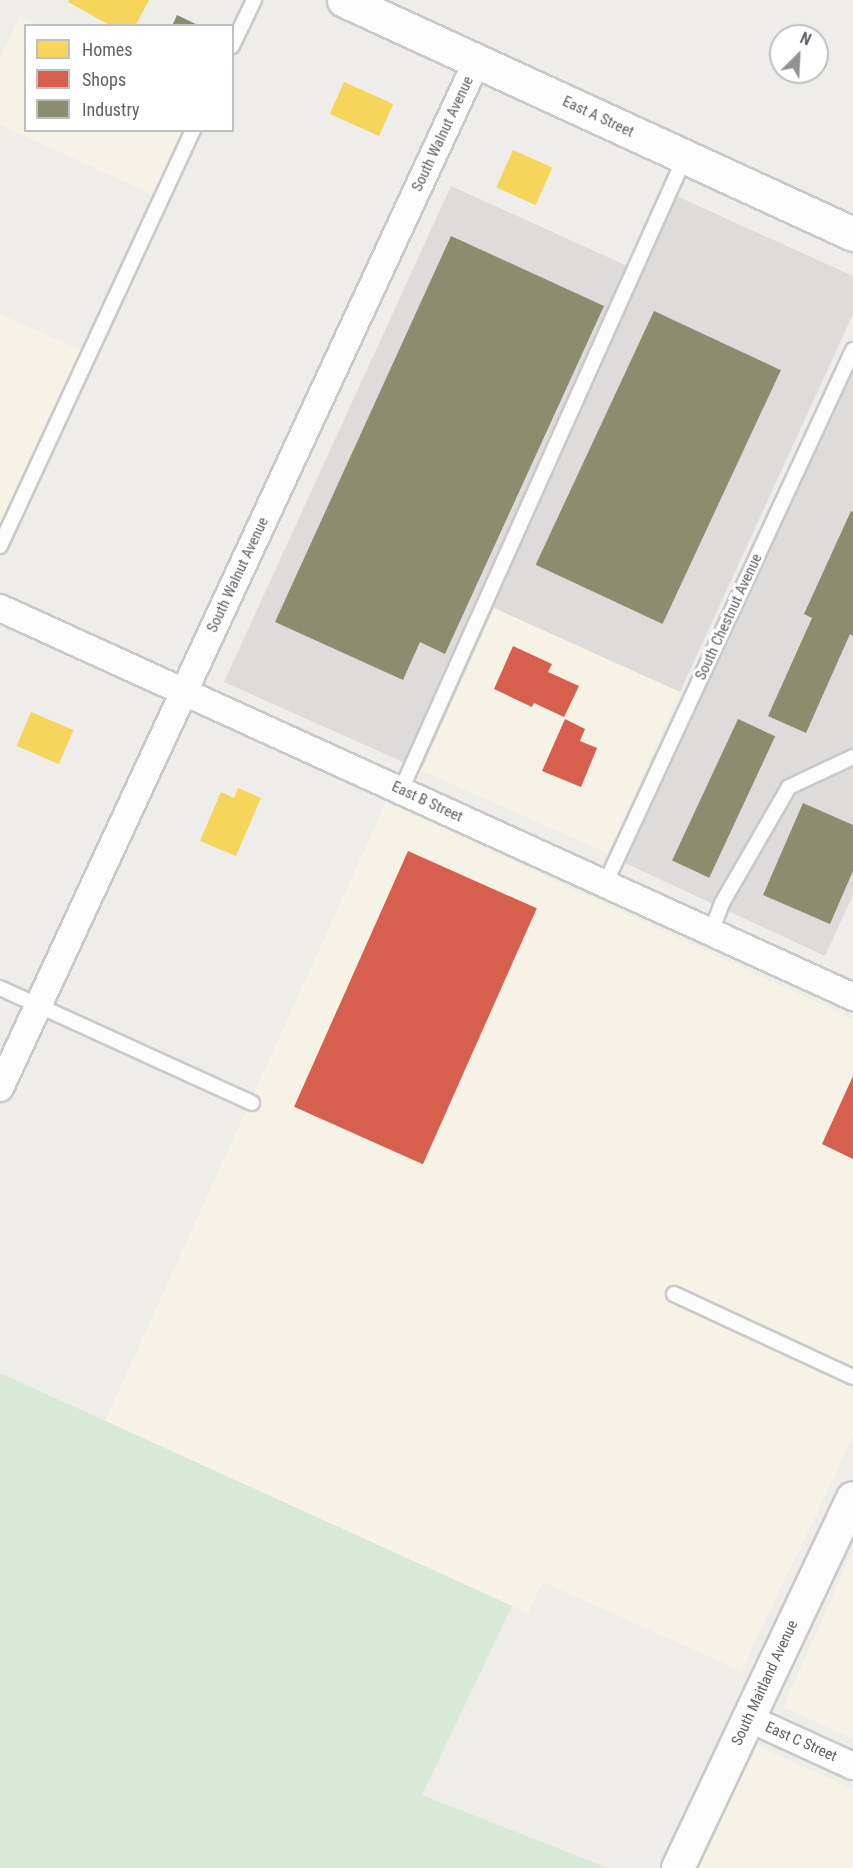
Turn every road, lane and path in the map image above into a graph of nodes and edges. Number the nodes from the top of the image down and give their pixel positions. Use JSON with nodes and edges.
{"nodes":[{"id":1,"x":254,"y":0,"type":"edge"},
{"id":2,"x":344,"y":0,"type":"edge"},
{"id":3,"x":234,"y":42,"type":"edge"},
{"id":4,"x":477,"y":61,"type":"junction"},
{"id":5,"x":192,"y":132,"type":"edge"},
{"id":6,"x":686,"y":157,"type":"junction"},
{"id":7,"x":853,"y":234,"type":"edge"},
{"id":8,"x":853,"y":350,"type":"edge"},
{"id":9,"x":0,"y":546,"type":"edge"},
{"id":10,"x":0,"y":608,"type":"edge"},
{"id":11,"x":184,"y":692,"type":"junction"},
{"id":12,"x":853,"y":757,"type":"edge"},
{"id":13,"x":401,"y":790,"type":"junction"},
{"id":14,"x":605,"y":884,"type":"junction"},
{"id":15,"x":711,"y":932,"type":"junction"},
{"id":16,"x":0,"y":988,"type":"edge"},
{"id":17,"x":853,"y":997,"type":"edge"},
{"id":18,"x":38,"y":1006,"type":"junction"},
{"id":19,"x":0,"y":1088,"type":"edge"},
{"id":20,"x":252,"y":1103,"type":"dead end"},
{"id":21,"x":674,"y":1294,"type":"dead end"},
{"id":22,"x":853,"y":1377,"type":"edge"},
{"id":23,"x":853,"y":1497,"type":"edge"},
{"id":24,"x":748,"y":1718,"type":"junction"},
{"id":25,"x":853,"y":1766,"type":"edge"},
{"id":26,"x":678,"y":1868,"type":"edge"}],
"edges":[{"from":1,"to":3,"type":"lane"},
{"from":2,"to":4,"type":"main road","name":"East A Street"},
{"from":4,"to":6,"type":"main road","name":"East A Street"},
{"from":4,"to":11,"type":"street","name":"South Walnut Avenue"},
{"from":5,"to":9,"type":"lane"},
{"from":6,"to":7,"type":"main road","name":"East A Street"},
{"from":6,"to":13,"type":"lane"},
{"from":8,"to":14,"type":"lane","name":"South Chestnut Avenue"},
{"from":10,"to":11,"type":"street","name":"East B Street"},
{"from":11,"to":13,"type":"street","name":"East B Street"},
{"from":11,"to":18,"type":"street","name":"South Walnut Avenue"},
{"from":12,"to":15,"type":"lane"},
{"from":13,"to":14,"type":"street","name":"East B Street"},
{"from":14,"to":15,"type":"street","name":"East B Street"},
{"from":15,"to":17,"type":"street","name":"East B Street"},
{"from":16,"to":18,"type":"lane"},
{"from":18,"to":19,"type":"street","name":"South Walnut Avenue"},
{"from":18,"to":20,"type":"lane"},
{"from":21,"to":22,"type":"lane"},
{"from":23,"to":24,"type":"street","name":"South Maitland Avenue"},
{"from":24,"to":25,"type":"street","name":"East C Street"},
{"from":24,"to":26,"type":"street","name":"South Maitland Avenue"}]}
